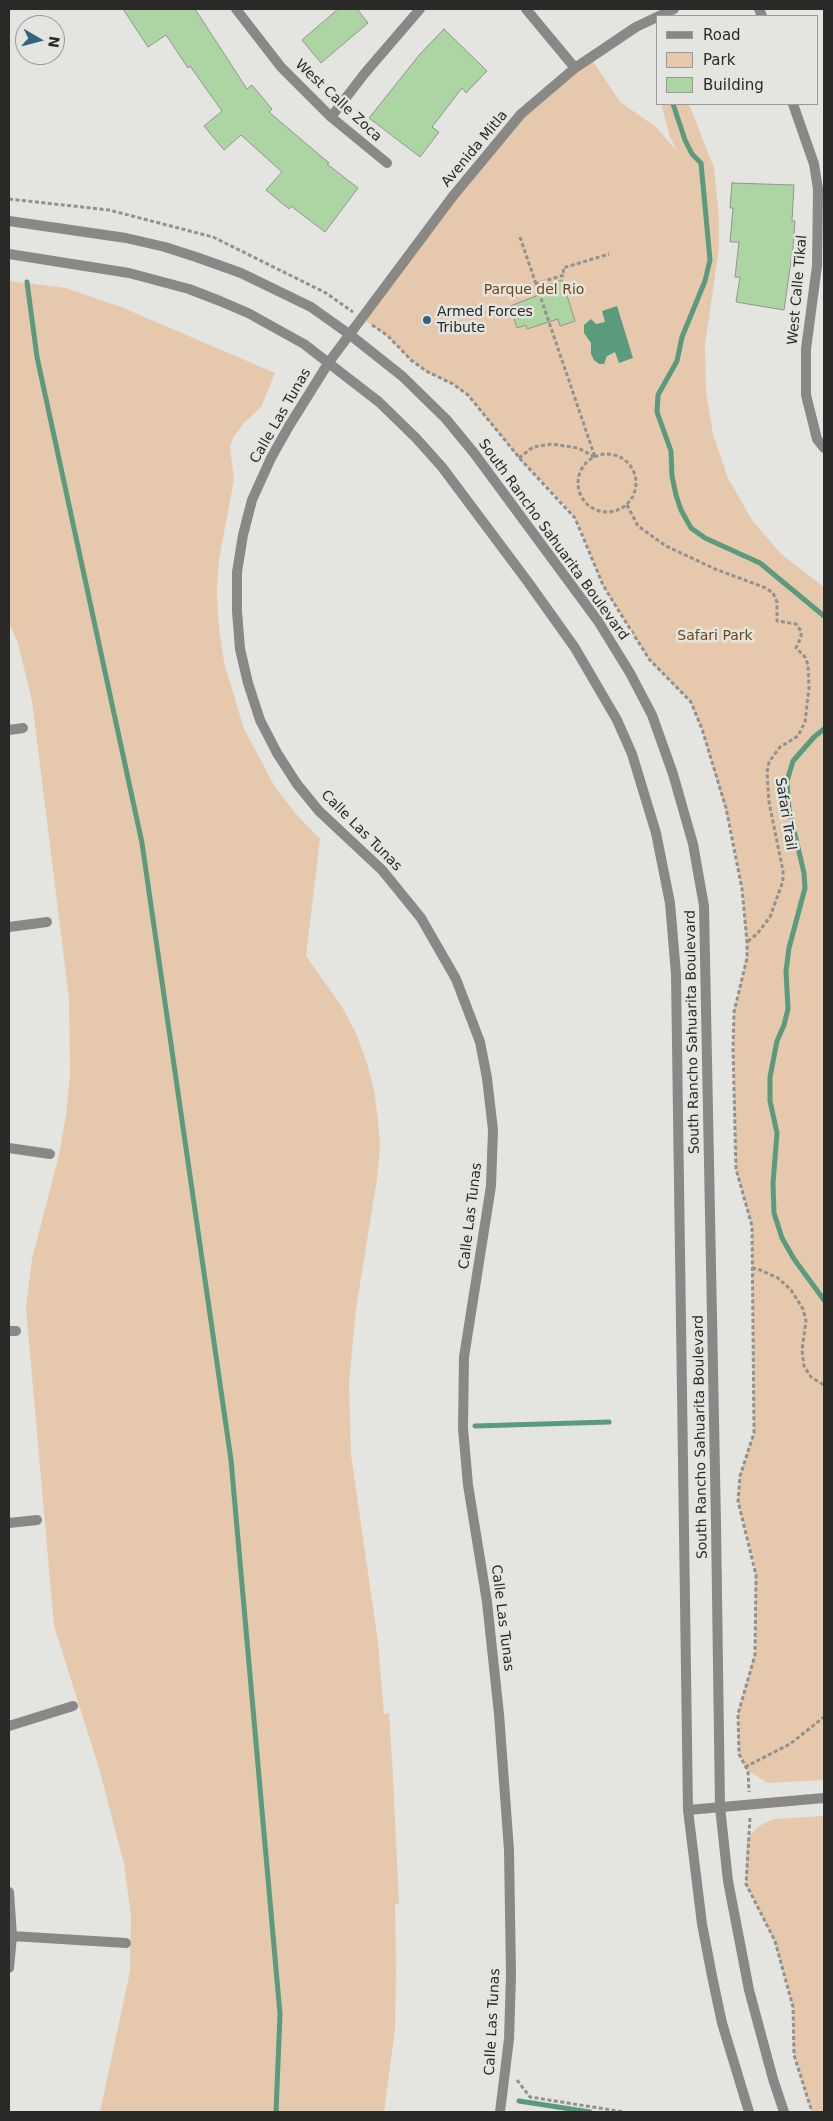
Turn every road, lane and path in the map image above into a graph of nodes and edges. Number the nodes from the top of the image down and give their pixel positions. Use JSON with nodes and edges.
{"nodes":[{"id":1,"x":236,"y":9,"type":"edge"},
{"id":2,"x":420,"y":9,"type":"edge"},
{"id":3,"x":526,"y":9,"type":"edge"},
{"id":4,"x":674,"y":9,"type":"edge"},
{"id":5,"x":662,"y":15,"type":"edge"},
{"id":6,"x":656,"y":18,"type":"edge"},
{"id":7,"x":575,"y":68,"type":"junction"},
{"id":8,"x":793,"y":105,"type":"edge"},
{"id":9,"x":332,"y":117,"type":"junction"},
{"id":10,"x":387,"y":163,"type":"dead end"},
{"id":11,"x":9,"y":198,"type":"edge"},
{"id":12,"x":9,"y":220,"type":"edge"},
{"id":13,"x":520,"y":237,"type":"dead end"},
{"id":14,"x":9,"y":254,"type":"edge"},
{"id":15,"x":609,"y":254,"type":"dead end"},
{"id":16,"x":535,"y":284,"type":"junction"},
{"id":17,"x":361,"y":318,"type":"junction"},
{"id":18,"x":349,"y":334,"type":"junction"},
{"id":19,"x":329,"y":362,"type":"junction"},
{"id":20,"x":824,"y":448,"type":"edge"},
{"id":21,"x":595,"y":457,"type":"junction"},
{"id":22,"x":520,"y":458,"type":"junction"},
{"id":23,"x":626,"y":504,"type":"junction"},
{"id":24,"x":23,"y":728,"type":"dead end"},
{"id":25,"x":9,"y":730,"type":"edge"},
{"id":26,"x":47,"y":922,"type":"dead end"},
{"id":27,"x":9,"y":927,"type":"edge"},
{"id":28,"x":747,"y":942,"type":"junction"},
{"id":29,"x":9,"y":1148,"type":"edge"},
{"id":30,"x":50,"y":1154,"type":"dead end"},
{"id":31,"x":752,"y":1268,"type":"junction"},
{"id":32,"x":824,"y":1385,"type":"edge"},
{"id":33,"x":37,"y":1520,"type":"dead end"},
{"id":34,"x":9,"y":1523,"type":"edge"},
{"id":35,"x":73,"y":1706,"type":"dead end"},
{"id":36,"x":824,"y":1717,"type":"edge"},
{"id":37,"x":9,"y":1726,"type":"edge"},
{"id":38,"x":745,"y":1767,"type":"junction"},
{"id":39,"x":824,"y":1798,"type":"edge"},
{"id":40,"x":749,"y":1804,"type":"junction"},
{"id":41,"x":720,"y":1806,"type":"junction"},
{"id":42,"x":688,"y":1810,"type":"junction"},
{"id":43,"x":9,"y":1892,"type":"edge"},
{"id":44,"x":12,"y":1936,"type":"junction"},
{"id":45,"x":126,"y":1943,"type":"dead end"},
{"id":46,"x":10,"y":1954,"type":"edge"},
{"id":47,"x":9,"y":1968,"type":"edge"},
{"id":48,"x":505,"y":2065,"type":"junction"},
{"id":49,"x":500,"y":2112,"type":"edge"},
{"id":50,"x":624,"y":2112,"type":"edge"},
{"id":51,"x":749,"y":2112,"type":"edge"},
{"id":52,"x":784,"y":2112,"type":"edge"},
{"id":53,"x":812,"y":2112,"type":"edge"}],
"edges":[{"from":1,"to":9,"type":"street","name":"West Calle Zoca"},
{"from":2,"to":9,"type":"street"},
{"from":3,"to":7,"type":"street"},
{"from":4,"to":5,"type":"street","name":"Avenida Mitla"},
{"from":6,"to":7,"type":"street","name":"Avenida Mitla"},
{"from":7,"to":17,"type":"street","name":"Avenida Mitla"},
{"from":8,"to":20,"type":"street","name":"West Calle Tikal"},
{"from":9,"to":10,"type":"street","name":"West Calle Zoca"},
{"from":11,"to":17,"type":"path"},
{"from":12,"to":18,"type":"street","name":"South Rancho Sahuarita Boulevard"},
{"from":13,"to":16,"type":"path"},
{"from":14,"to":19,"type":"street","name":"South Rancho Sahuarita Boulevard"},
{"from":15,"to":16,"type":"path"},
{"from":16,"to":21,"type":"path"},
{"from":17,"to":18,"type":"street","name":"Avenida Mitla"},
{"from":17,"to":22,"type":"path"},
{"from":18,"to":19,"type":"street","name":"Calle Las Tunas"},
{"from":18,"to":41,"type":"street","name":"South Rancho Sahuarita Boulevard"},
{"from":19,"to":42,"type":"street","name":"South Rancho Sahuarita Boulevard"},
{"from":19,"to":48,"type":"street","name":"Calle Las Tunas"},
{"from":21,"to":22,"type":"path"},
{"from":21,"to":23,"type":"path"},
{"from":21,"to":23,"type":"path"},
{"from":22,"to":28,"type":"path"},
{"from":23,"to":28,"type":"path","name":"Safari Trail"},
{"from":24,"to":25,"type":"street"},
{"from":26,"to":27,"type":"street"},
{"from":28,"to":31,"type":"path"},
{"from":29,"to":30,"type":"street"},
{"from":31,"to":32,"type":"path"},
{"from":31,"to":38,"type":"path"},
{"from":33,"to":34,"type":"street"},
{"from":35,"to":37,"type":"street"},
{"from":36,"to":38,"type":"path"},
{"from":38,"to":40,"type":"path"},
{"from":39,"to":40,"type":"street"},
{"from":40,"to":41,"type":"street"},
{"from":40,"to":53,"type":"path"},
{"from":41,"to":42,"type":"street"},
{"from":41,"to":52,"type":"street","name":"South Rancho Sahuarita Boulevard"},
{"from":42,"to":51,"type":"street","name":"South Rancho Sahuarita Boulevard"},
{"from":43,"to":44,"type":"street"},
{"from":44,"to":45,"type":"street"},
{"from":44,"to":46,"type":"street"},
{"from":46,"to":47,"type":"street"},
{"from":48,"to":49,"type":"street","name":"Calle Las Tunas"},
{"from":48,"to":50,"type":"path"}]}
